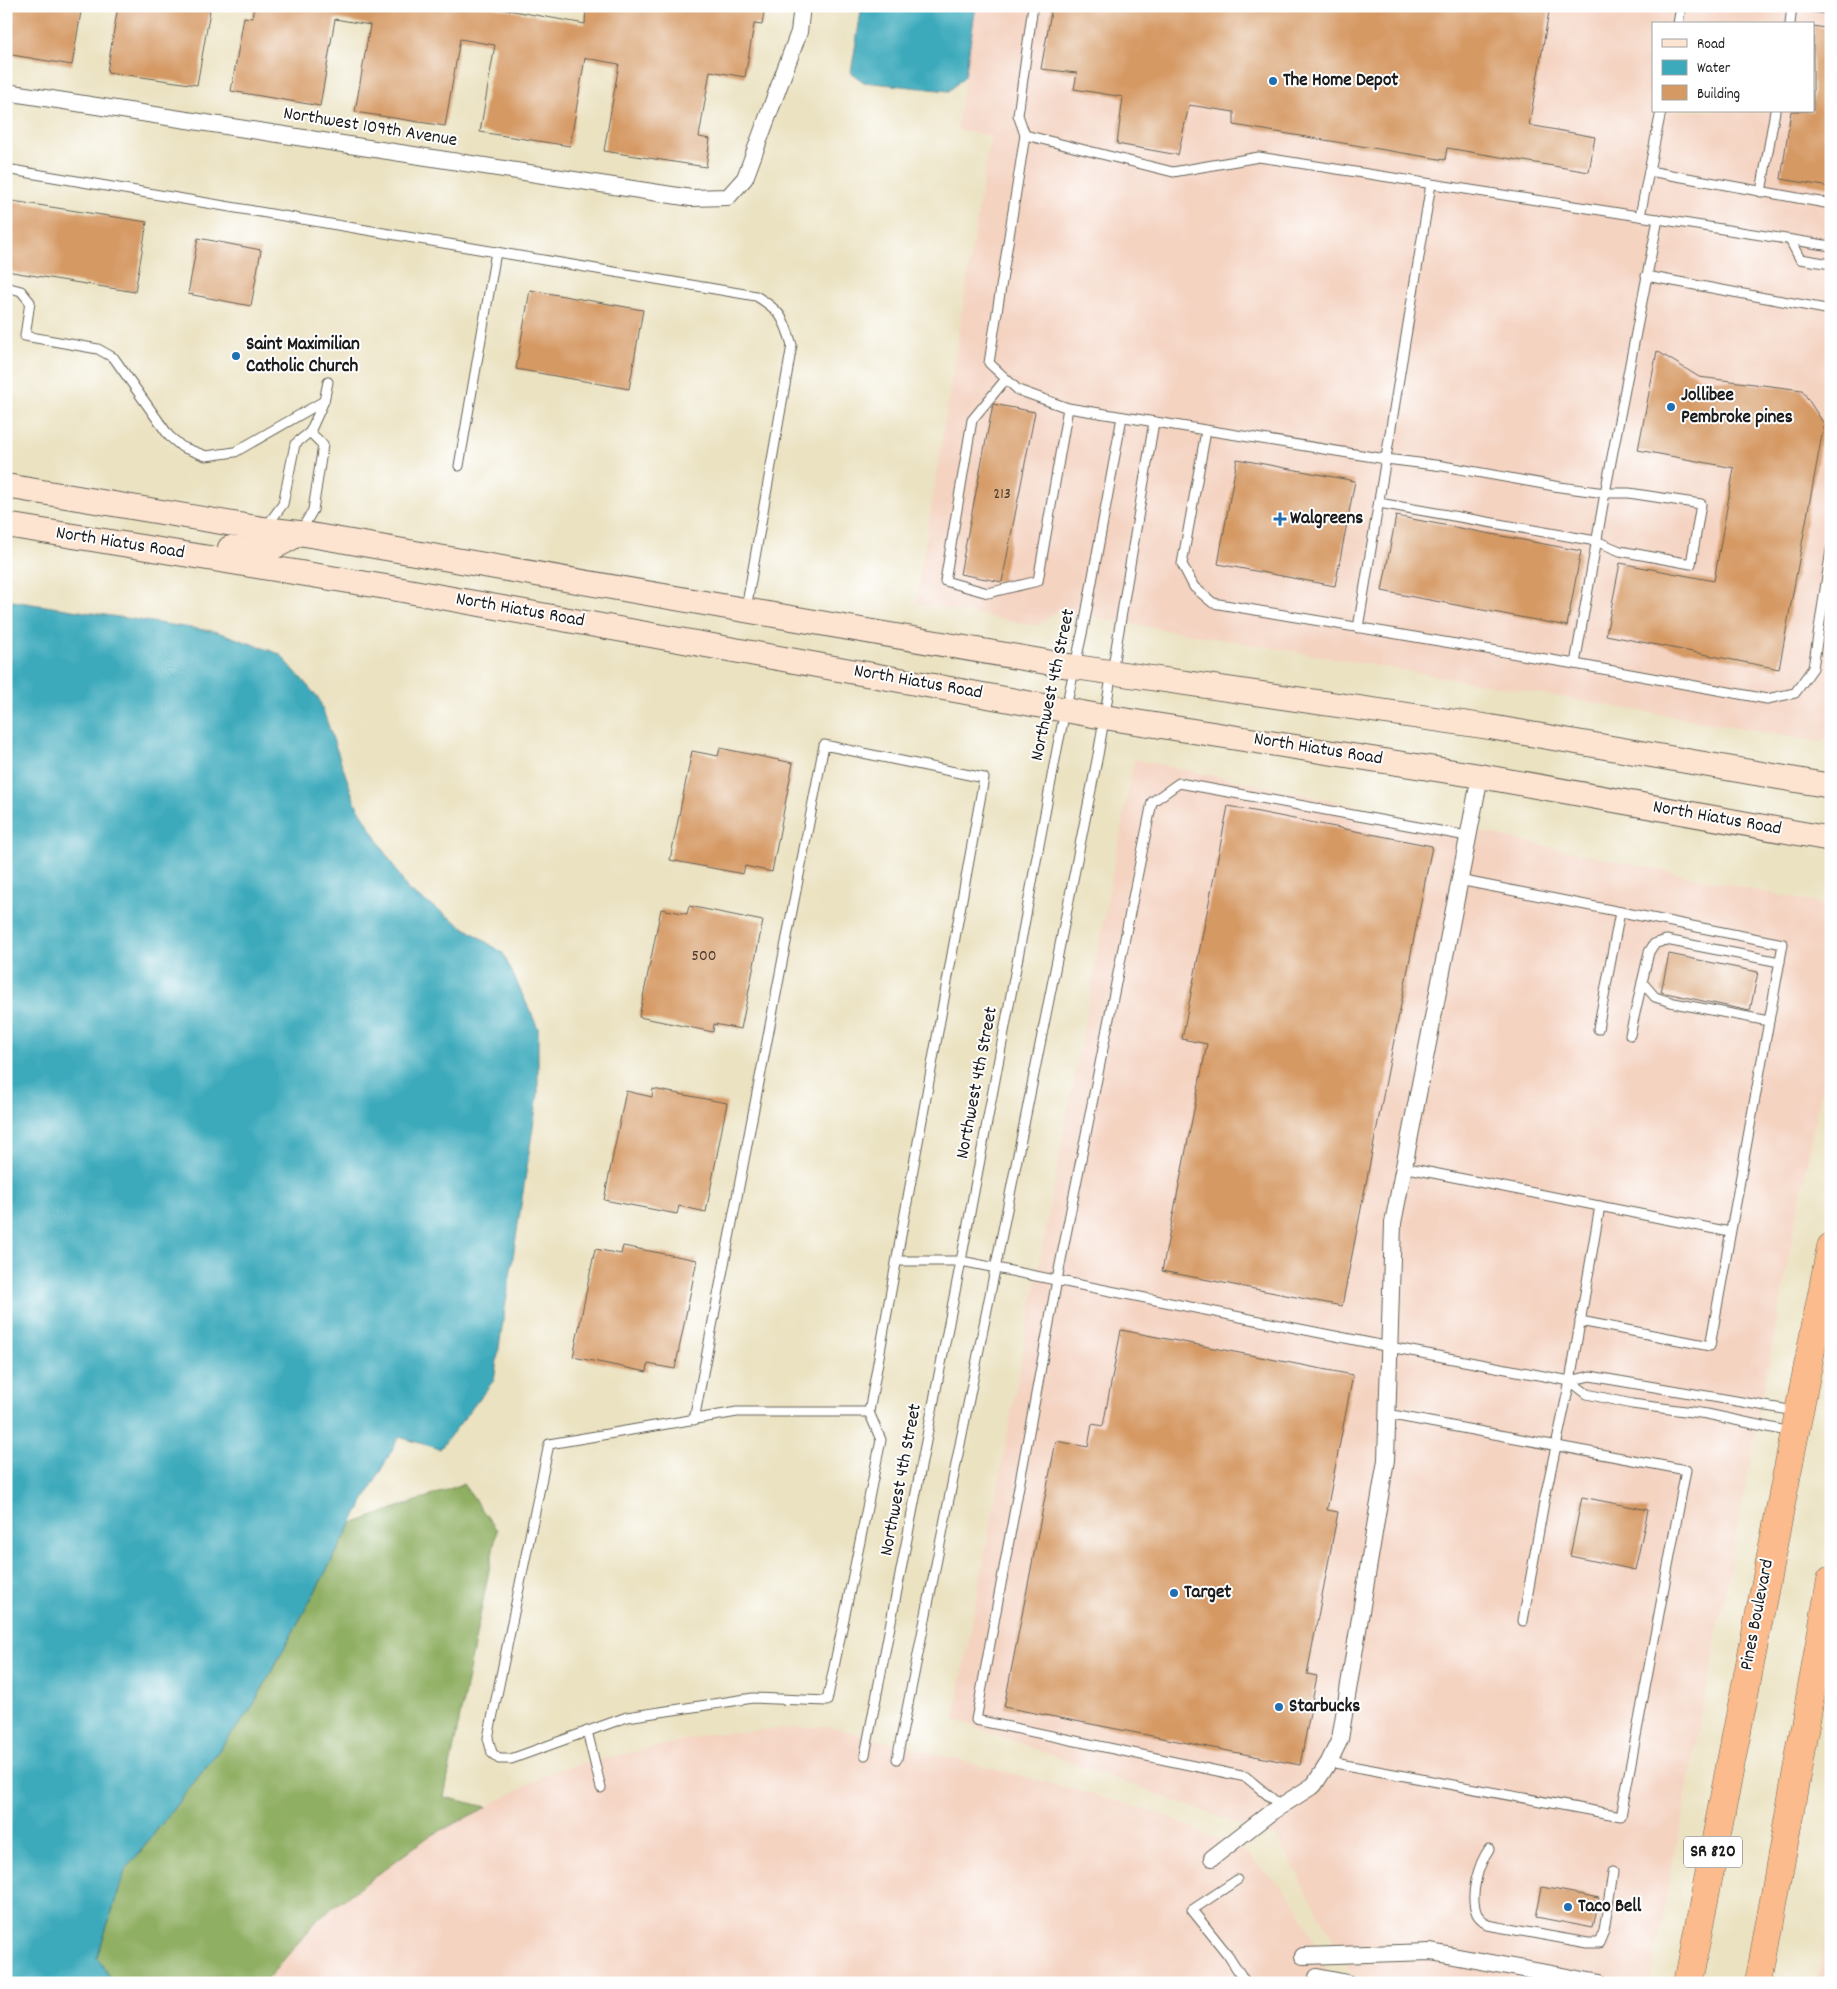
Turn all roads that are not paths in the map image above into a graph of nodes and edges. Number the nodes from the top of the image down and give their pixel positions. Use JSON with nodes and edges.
{"nodes":[{"id":1,"x":802,"y":6,"type":"edge"},
{"id":2,"x":1033,"y":6,"type":"edge"},
{"id":3,"x":1681,"y":6,"type":"edge"},
{"id":4,"x":1792,"y":6,"type":"edge"},
{"id":5,"x":1808,"y":6,"type":"edge"},
{"id":6,"x":1831,"y":10,"type":"edge"},
{"id":7,"x":1678,"y":22,"type":"edge"},
{"id":8,"x":1790,"y":22,"type":"edge"},
{"id":9,"x":6,"y":92,"type":"edge"},
{"id":10,"x":1660,"y":112,"type":"edge"},
{"id":11,"x":1775,"y":112,"type":"edge"},
{"id":12,"x":1025,"y":135,"type":"junction"},
{"id":13,"x":6,"y":168,"type":"edge"},
{"id":14,"x":1649,"y":171,"type":"junction"},
{"id":15,"x":1431,"y":184,"type":"junction"},
{"id":16,"x":1761,"y":192,"type":"junction"},
{"id":17,"x":1831,"y":204,"type":"edge"},
{"id":18,"x":1640,"y":216,"type":"junction"},
{"id":19,"x":1658,"y":219,"type":"junction"},
{"id":20,"x":1790,"y":240,"type":"junction"},
{"id":21,"x":1831,"y":246,"type":"edge"},
{"id":22,"x":496,"y":252,"type":"junction"},
{"id":23,"x":1831,"y":264,"type":"edge"},
{"id":24,"x":1646,"y":276,"type":"junction"},
{"id":25,"x":6,"y":287,"type":"edge"},
{"id":26,"x":1831,"y":310,"type":"edge"},
{"id":27,"x":1005,"y":380,"type":"junction"},
{"id":28,"x":328,"y":382,"type":"dead end"},
{"id":29,"x":324,"y":401,"type":"junction"},
{"id":30,"x":1068,"y":408,"type":"junction"},
{"id":31,"x":1122,"y":417,"type":"junction"},
{"id":32,"x":1154,"y":422,"type":"junction"},
{"id":33,"x":1206,"y":431,"type":"junction"},
{"id":34,"x":310,"y":432,"type":"junction"},
{"id":35,"x":1386,"y":459,"type":"junction"},
{"id":36,"x":459,"y":466,"type":"dead end"},
{"id":37,"x":6,"y":486,"type":"edge"},
{"id":38,"x":1605,"y":493,"type":"junction"},
{"id":39,"x":1379,"y":503,"type":"junction"},
{"id":40,"x":6,"y":524,"type":"edge"},
{"id":41,"x":263,"y":529,"type":"junction"},
{"id":42,"x":62,"y":534,"type":"junction"},
{"id":43,"x":299,"y":534,"type":"junction"},
{"id":44,"x":1596,"y":541,"type":"junction"},
{"id":45,"x":1831,"y":550,"type":"edge"},
{"id":46,"x":745,"y":611,"type":"junction"},
{"id":47,"x":1358,"y":628,"type":"junction"},
{"id":48,"x":1575,"y":664,"type":"junction"},
{"id":49,"x":1075,"y":668,"type":"junction"},
{"id":50,"x":1112,"y":672,"type":"junction"},
{"id":51,"x":1065,"y":710,"type":"junction"},
{"id":52,"x":1104,"y":717,"type":"junction"},
{"id":53,"x":1480,"y":776,"type":"junction"},
{"id":54,"x":1831,"y":786,"type":"edge"},
{"id":55,"x":1468,"y":836,"type":"junction"},
{"id":56,"x":1831,"y":839,"type":"edge"},
{"id":57,"x":1459,"y":880,"type":"junction"},
{"id":58,"x":1620,"y":912,"type":"junction"},
{"id":59,"x":1780,"y":962,"type":"junction"},
{"id":60,"x":1642,"y":982,"type":"junction"},
{"id":61,"x":1769,"y":1021,"type":"junction"},
{"id":62,"x":1598,"y":1029,"type":"dead end"},
{"id":63,"x":1630,"y":1036,"type":"dead end"},
{"id":64,"x":1403,"y":1167,"type":"junction"},
{"id":65,"x":1600,"y":1206,"type":"junction"},
{"id":66,"x":1730,"y":1232,"type":"junction"},
{"id":67,"x":1831,"y":1247,"type":"edge"},
{"id":68,"x":897,"y":1261,"type":"junction"},
{"id":69,"x":961,"y":1261,"type":"junction"},
{"id":70,"x":994,"y":1268,"type":"junction"},
{"id":71,"x":1057,"y":1280,"type":"junction"},
{"id":72,"x":1580,"y":1321,"type":"junction"},
{"id":73,"x":1390,"y":1347,"type":"junction"},
{"id":74,"x":1570,"y":1381,"type":"junction"},
{"id":75,"x":869,"y":1412,"type":"junction"},
{"id":76,"x":1387,"y":1414,"type":"junction"},
{"id":77,"x":694,"y":1420,"type":"junction"},
{"id":78,"x":1796,"y":1422,"type":"junction"},
{"id":79,"x":1556,"y":1446,"type":"junction"},
{"id":80,"x":1831,"y":1580,"type":"edge"},
{"id":81,"x":1523,"y":1621,"type":"dead end"},
{"id":82,"x":587,"y":1731,"type":"junction"},
{"id":83,"x":865,"y":1755,"type":"dead end"},
{"id":84,"x":896,"y":1760,"type":"dead end"},
{"id":85,"x":1329,"y":1762,"type":"junction"},
{"id":86,"x":601,"y":1788,"type":"dead end"},
{"id":87,"x":1281,"y":1806,"type":"junction"},
{"id":88,"x":1489,"y":1849,"type":"dead end"},
{"id":89,"x":1212,"y":1858,"type":"dead end"},
{"id":90,"x":1613,"y":1872,"type":"dead end"},
{"id":91,"x":1237,"y":1880,"type":"dead end"},
{"id":92,"x":1303,"y":1956,"type":"dead end"},
{"id":93,"x":1317,"y":1977,"type":"dead end"},
{"id":94,"x":1246,"y":1983,"type":"edge"},
{"id":95,"x":1347,"y":1983,"type":"edge"},
{"id":96,"x":1600,"y":1983,"type":"edge"},
{"id":97,"x":1688,"y":1983,"type":"edge"},
{"id":98,"x":1759,"y":1983,"type":"edge"}],
"edges":[{"from":1,"to":9,"type":"street","name":"Northwest 109th Avenue"},
{"from":2,"to":12,"type":"lane"},
{"from":3,"to":7,"type":"lane"},
{"from":4,"to":8,"type":"lane"},
{"from":5,"to":6,"type":"lane"},
{"from":10,"to":14,"type":"lane"},
{"from":11,"to":16,"type":"lane"},
{"from":12,"to":15,"type":"lane"},
{"from":12,"to":27,"type":"lane"},
{"from":13,"to":22,"type":"lane"},
{"from":14,"to":16,"type":"lane"},
{"from":14,"to":18,"type":"lane"},
{"from":15,"to":18,"type":"lane"},
{"from":15,"to":35,"type":"lane"},
{"from":16,"to":17,"type":"lane"},
{"from":18,"to":19,"type":"lane"},
{"from":19,"to":20,"type":"lane"},
{"from":19,"to":24,"type":"lane"},
{"from":20,"to":21,"type":"lane"},
{"from":20,"to":23,"type":"lane"},
{"from":22,"to":36,"type":"lane"},
{"from":22,"to":46,"type":"lane"},
{"from":24,"to":26,"type":"lane"},
{"from":24,"to":38,"type":"lane"},
{"from":25,"to":29,"type":"lane"},
{"from":27,"to":30,"type":"lane"},
{"from":27,"to":30,"type":"lane"},
{"from":28,"to":29,"type":"lane"},
{"from":29,"to":34,"type":"lane"},
{"from":30,"to":31,"type":"lane"},
{"from":31,"to":32,"type":"lane"},
{"from":31,"to":49,"type":"lane","name":"Northwest 4th Street"},
{"from":32,"to":33,"type":"lane"},
{"from":32,"to":50,"type":"lane"},
{"from":33,"to":35,"type":"lane"},
{"from":33,"to":47,"type":"lane"},
{"from":34,"to":41,"type":"lane"},
{"from":34,"to":43,"type":"lane"},
{"from":35,"to":38,"type":"lane"},
{"from":35,"to":39,"type":"lane"},
{"from":37,"to":41,"type":"main road","name":"North Hiatus Road"},
{"from":38,"to":44,"type":"lane"},
{"from":38,"to":44,"type":"lane"},
{"from":39,"to":44,"type":"lane"},
{"from":39,"to":47,"type":"lane"},
{"from":40,"to":42,"type":"main road","name":"North Hiatus Road"},
{"from":41,"to":43,"type":"main road","name":"North Hiatus Road"},
{"from":42,"to":43,"type":"main road"},
{"from":42,"to":51,"type":"main road","name":"North Hiatus Road"},
{"from":43,"to":46,"type":"main road","name":"North Hiatus Road"},
{"from":44,"to":48,"type":"lane"},
{"from":45,"to":48,"type":"lane"},
{"from":46,"to":49,"type":"main road","name":"North Hiatus Road"},
{"from":47,"to":48,"type":"lane"},
{"from":49,"to":50,"type":"main road","name":"North Hiatus Road"},
{"from":49,"to":51,"type":"lane","name":"Northwest 4th Street"},
{"from":50,"to":52,"type":"lane"},
{"from":50,"to":54,"type":"main road","name":"North Hiatus Road"},
{"from":51,"to":52,"type":"main road","name":"North Hiatus Road"},
{"from":51,"to":69,"type":"lane","name":"Northwest 4th Street"},
{"from":52,"to":53,"type":"main road","name":"North Hiatus Road"},
{"from":52,"to":70,"type":"lane"},
{"from":53,"to":55,"type":"street"},
{"from":53,"to":56,"type":"main road","name":"North Hiatus Road"},
{"from":55,"to":57,"type":"street"},
{"from":55,"to":71,"type":"lane"},
{"from":57,"to":58,"type":"lane"},
{"from":57,"to":64,"type":"street"},
{"from":58,"to":59,"type":"lane"},
{"from":58,"to":62,"type":"lane"},
{"from":59,"to":60,"type":"lane"},
{"from":59,"to":61,"type":"lane"},
{"from":60,"to":61,"type":"lane"},
{"from":60,"to":63,"type":"lane"},
{"from":61,"to":66,"type":"lane"},
{"from":64,"to":65,"type":"lane"},
{"from":64,"to":73,"type":"street"},
{"from":65,"to":66,"type":"lane"},
{"from":65,"to":72,"type":"lane"},
{"from":66,"to":72,"type":"lane"},
{"from":67,"to":78,"type":"highway","name":"Pines Boulevard","number":"SR 820"},
{"from":68,"to":69,"type":"lane"},
{"from":68,"to":75,"type":"lane"},
{"from":68,"to":77,"type":"lane"},
{"from":69,"to":70,"type":"lane"},
{"from":69,"to":83,"type":"lane","name":"Northwest 4th Street"},
{"from":70,"to":71,"type":"lane"},
{"from":70,"to":84,"type":"lane"},
{"from":71,"to":73,"type":"lane"},
{"from":71,"to":87,"type":"lane"},
{"from":72,"to":74,"type":"lane"},
{"from":73,"to":74,"type":"lane"},
{"from":73,"to":76,"type":"street"},
{"from":74,"to":78,"type":"lane"},
{"from":74,"to":78,"type":"lane"},
{"from":74,"to":79,"type":"lane"},
{"from":75,"to":77,"type":"lane"},
{"from":75,"to":82,"type":"lane"},
{"from":76,"to":79,"type":"lane"},
{"from":76,"to":85,"type":"street"},
{"from":77,"to":82,"type":"lane"},
{"from":78,"to":97,"type":"highway","name":"Pines Boulevard","number":"SR 820"},
{"from":79,"to":81,"type":"lane"},
{"from":79,"to":85,"type":"lane"},
{"from":80,"to":98,"type":"highway"},
{"from":82,"to":86,"type":"lane"},
{"from":85,"to":87,"type":"street"},
{"from":87,"to":89,"type":"street"},
{"from":88,"to":90,"type":"lane"},
{"from":91,"to":94,"type":"lane"},
{"from":92,"to":96,"type":"street"},
{"from":93,"to":95,"type":"street"}]}
